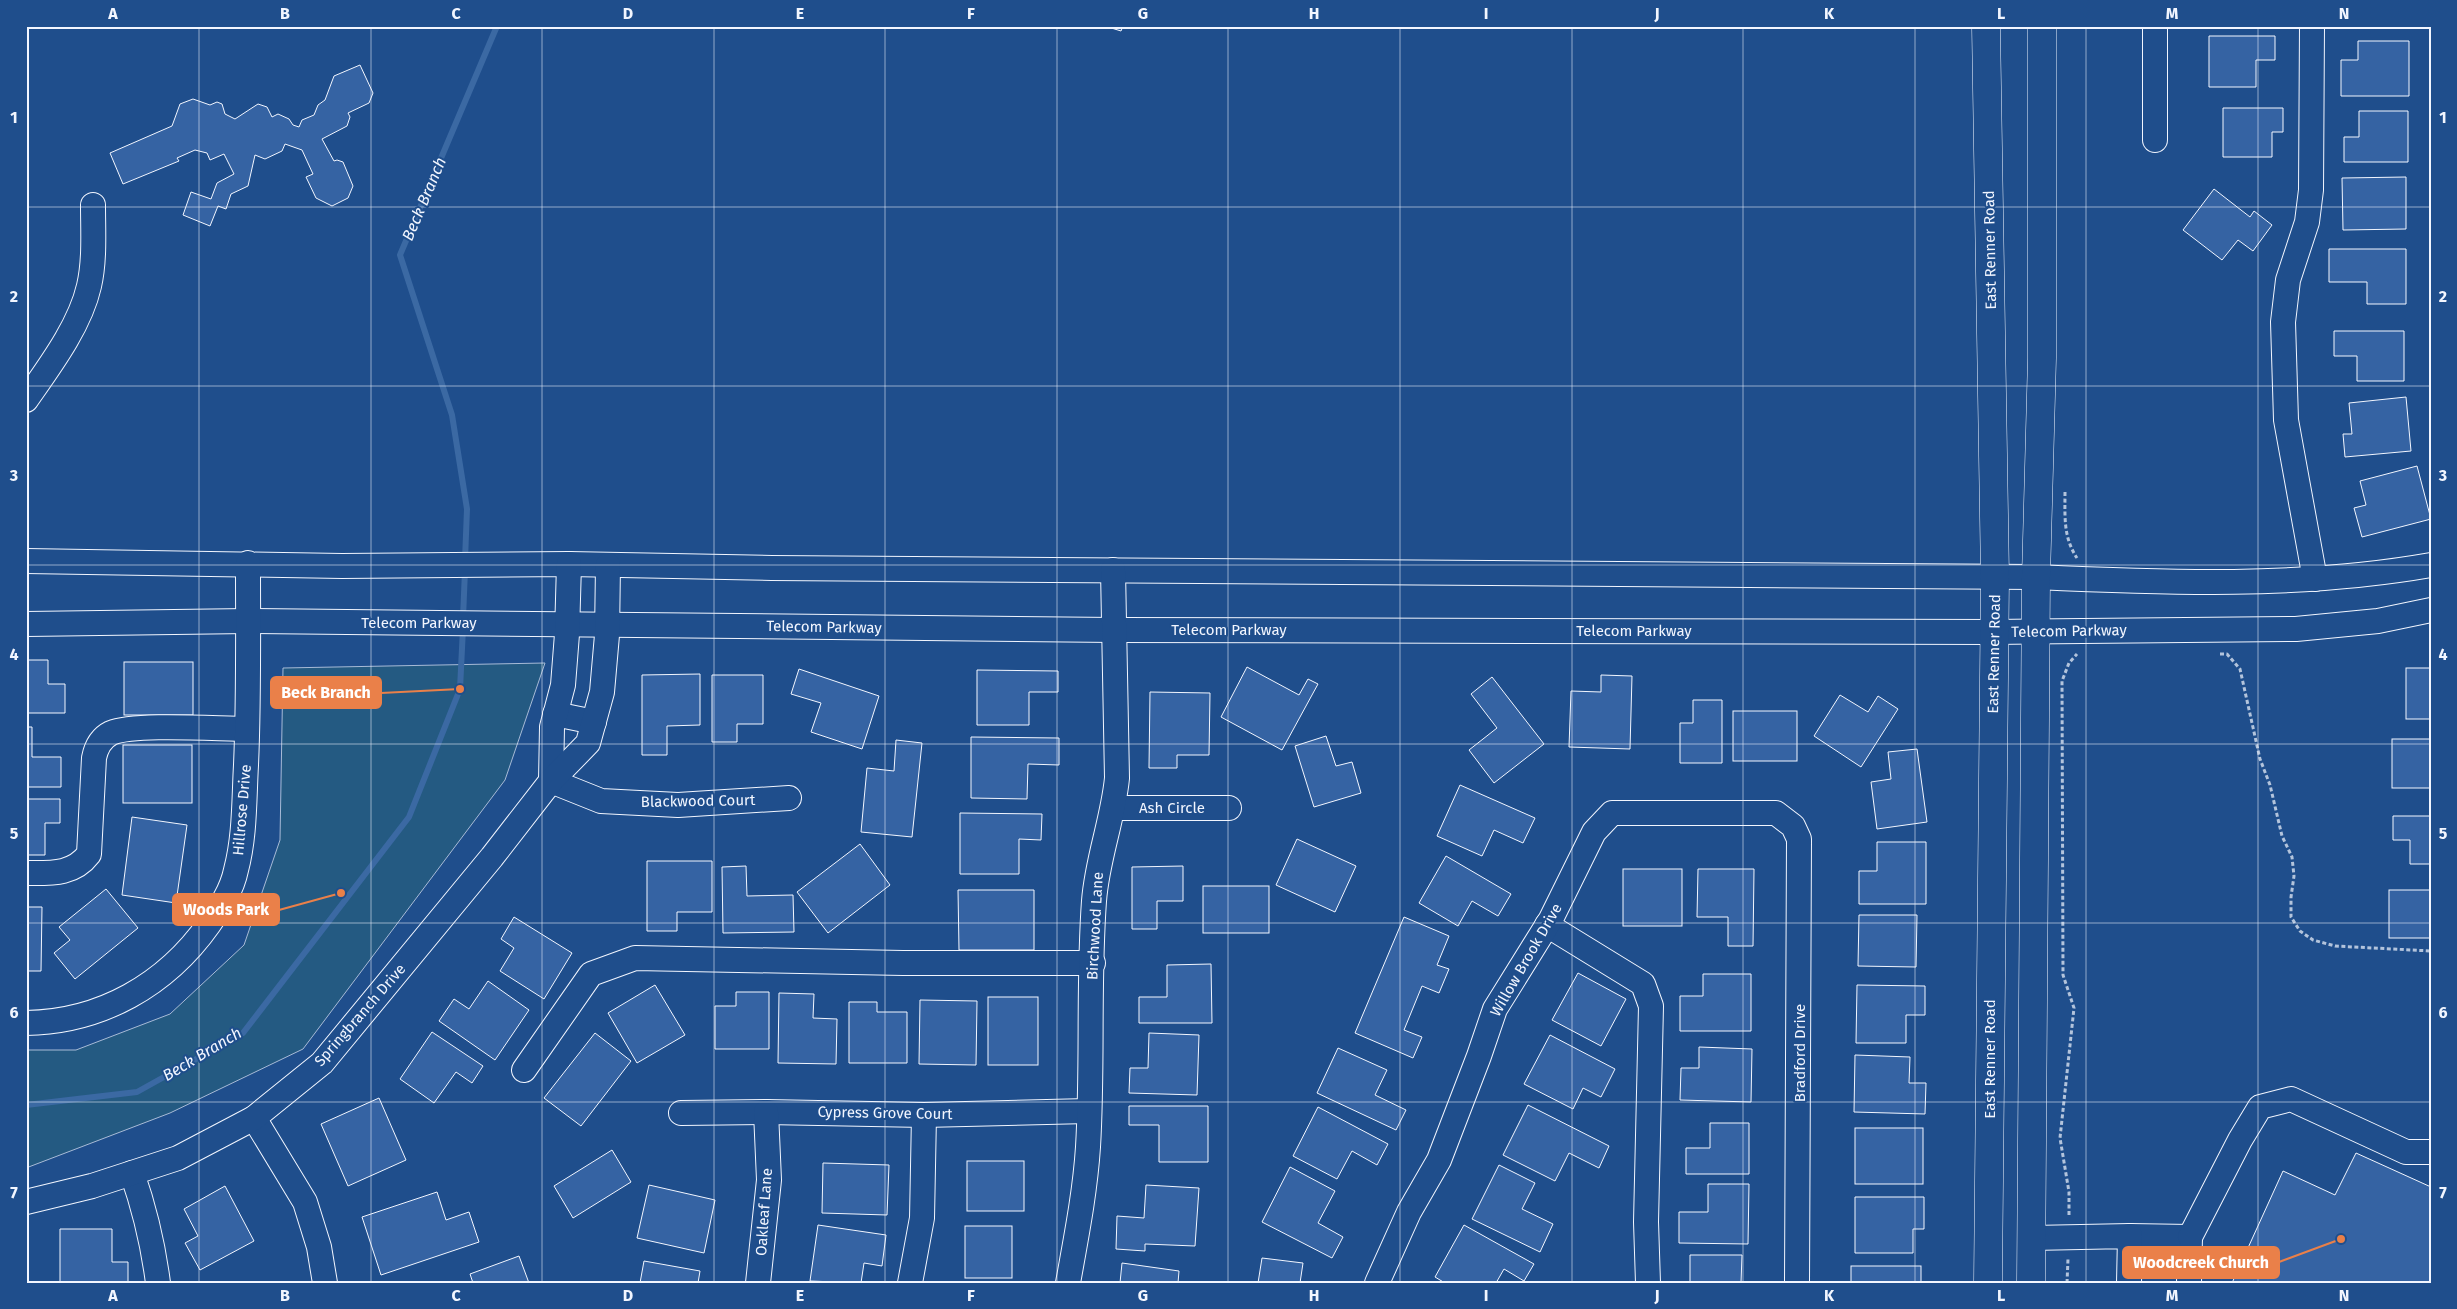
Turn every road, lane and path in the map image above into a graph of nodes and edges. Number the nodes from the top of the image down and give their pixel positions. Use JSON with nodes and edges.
{"nodes":[{"id":1,"x":1986,"y":26,"type":"edge"},
{"id":2,"x":2042,"y":26,"type":"edge"},
{"id":3,"x":2155,"y":26,"type":"edge"},
{"id":4,"x":2312,"y":26,"type":"edge"},
{"id":5,"x":2155,"y":140,"type":"dead end"},
{"id":6,"x":93,"y":205,"type":"dead end"},
{"id":7,"x":26,"y":400,"type":"edge"},
{"id":8,"x":26,"y":561,"type":"edge"},
{"id":9,"x":248,"y":564,"type":"junction"},
{"id":10,"x":569,"y":564,"type":"junction"},
{"id":11,"x":608,"y":565,"type":"junction"},
{"id":12,"x":2431,"y":566,"type":"edge"},
{"id":13,"x":1113,"y":570,"type":"junction"},
{"id":14,"x":1995,"y":577,"type":"junction"},
{"id":15,"x":2036,"y":577,"type":"junction"},
{"id":16,"x":2315,"y":579,"type":"junction"},
{"id":17,"x":2431,"y":610,"type":"edge"},
{"id":18,"x":248,"y":621,"type":"junction"},
{"id":19,"x":26,"y":624,"type":"edge"},
{"id":20,"x":567,"y":624,"type":"junction"},
{"id":21,"x":607,"y":625,"type":"junction"},
{"id":22,"x":1114,"y":630,"type":"junction"},
{"id":23,"x":1994,"y":632,"type":"junction"},
{"id":24,"x":2036,"y":632,"type":"junction"},
{"id":25,"x":2212,"y":654,"type":"dead end"},
{"id":26,"x":2077,"y":655,"type":"dead end"},
{"id":27,"x":2087,"y":655,"type":"dead end"},
{"id":28,"x":555,"y":714,"type":"junction"},
{"id":29,"x":594,"y":722,"type":"junction"},
{"id":30,"x":247,"y":729,"type":"junction"},
{"id":31,"x":551,"y":781,"type":"junction"},
{"id":32,"x":789,"y":798,"type":"dead end"},
{"id":33,"x":1114,"y":808,"type":"junction"},
{"id":34,"x":1229,"y":808,"type":"dead end"},
{"id":35,"x":1793,"y":826,"type":"joint"},
{"id":36,"x":26,"y":873,"type":"edge"},
{"id":37,"x":1548,"y":925,"type":"junction"},
{"id":38,"x":2431,"y":951,"type":"edge"},
{"id":39,"x":1093,"y":964,"type":"junction"},
{"id":40,"x":26,"y":1023,"type":"edge"},
{"id":41,"x":524,"y":1070,"type":"dead end"},
{"id":42,"x":1088,"y":1111,"type":"junction"},
{"id":43,"x":766,"y":1112,"type":"junction"},
{"id":44,"x":681,"y":1113,"type":"dead end"},
{"id":45,"x":924,"y":1115,"type":"junction"},
{"id":46,"x":254,"y":1118,"type":"junction"},
{"id":47,"x":2431,"y":1152,"type":"edge"},
{"id":48,"x":132,"y":1173,"type":"junction"},
{"id":49,"x":26,"y":1202,"type":"edge"},
{"id":50,"x":2130,"y":1236,"type":"junction"},
{"id":51,"x":2190,"y":1237,"type":"junction"},
{"id":52,"x":2031,"y":1238,"type":"junction"},
{"id":53,"x":158,"y":1283,"type":"edge"},
{"id":54,"x":324,"y":1283,"type":"edge"},
{"id":55,"x":758,"y":1283,"type":"edge"},
{"id":56,"x":910,"y":1283,"type":"edge"},
{"id":57,"x":1068,"y":1283,"type":"edge"},
{"id":58,"x":1377,"y":1283,"type":"edge"},
{"id":59,"x":1648,"y":1283,"type":"edge"},
{"id":60,"x":1797,"y":1283,"type":"edge"},
{"id":61,"x":1988,"y":1283,"type":"edge"},
{"id":62,"x":2031,"y":1283,"type":"edge"},
{"id":63,"x":2130,"y":1283,"type":"edge"},
{"id":64,"x":2189,"y":1283,"type":"edge"}],
"edges":[{"from":1,"to":14,"type":"main road","name":"East Renner Road"},
{"from":2,"to":15,"type":"main road"},
{"from":3,"to":5,"type":"street"},
{"from":4,"to":16,"type":"street"},
{"from":6,"to":7,"type":"street"},
{"from":8,"to":9,"type":"street"},
{"from":9,"to":10,"type":"street"},
{"from":9,"to":18,"type":"street","name":"Hillrose Drive"},
{"from":10,"to":11,"type":"street"},
{"from":10,"to":20,"type":"street"},
{"from":11,"to":13,"type":"street"},
{"from":11,"to":21,"type":"street","name":"Springbranch Drive"},
{"from":12,"to":16,"type":"street"},
{"from":13,"to":14,"type":"street"},
{"from":13,"to":22,"type":"street","name":"Birchwood Lane"},
{"from":14,"to":15,"type":"street"},
{"from":14,"to":23,"type":"main road","name":"East Renner Road"},
{"from":15,"to":16,"type":"street"},
{"from":15,"to":24,"type":"main road"},
{"from":17,"to":24,"type":"street","name":"Telecom Parkway"},
{"from":18,"to":19,"type":"street","name":"Telecom Parkway"},
{"from":18,"to":20,"type":"street","name":"Telecom Parkway"},
{"from":18,"to":30,"type":"street","name":"Hillrose Drive"},
{"from":20,"to":21,"type":"street","name":"Telecom Parkway"},
{"from":20,"to":28,"type":"street"},
{"from":21,"to":22,"type":"street","name":"Telecom Parkway"},
{"from":21,"to":29,"type":"street","name":"Springbranch Drive"},
{"from":22,"to":23,"type":"street","name":"Telecom Parkway"},
{"from":22,"to":33,"type":"street","name":"Birchwood Lane"},
{"from":23,"to":24,"type":"street","name":"Telecom Parkway"},
{"from":23,"to":61,"type":"main road","name":"East Renner Road"},
{"from":24,"to":52,"type":"main road"},
{"from":25,"to":38,"type":"path"},
{"from":26,"to":27,"type":"path"},
{"from":28,"to":29,"type":"street"},
{"from":28,"to":31,"type":"street"},
{"from":29,"to":31,"type":"street","name":"Springbranch Drive"},
{"from":30,"to":36,"type":"street"},
{"from":30,"to":40,"type":"street","name":"Hillrose Drive"},
{"from":31,"to":32,"type":"street","name":"Blackwood Court"},
{"from":31,"to":46,"type":"street","name":"Springbranch Drive"},
{"from":33,"to":34,"type":"street","name":"Ash Circle"},
{"from":33,"to":39,"type":"street","name":"Birchwood Lane"},
{"from":35,"to":37,"type":"street","name":"Willow Brook Drive"},
{"from":35,"to":60,"type":"street","name":"Bradford Drive"},
{"from":37,"to":58,"type":"street","name":"Willow Brook Drive"},
{"from":37,"to":59,"type":"street"},
{"from":39,"to":41,"type":"street"},
{"from":39,"to":42,"type":"street","name":"Birchwood Lane"},
{"from":42,"to":45,"type":"street","name":"Cypress Grove Court"},
{"from":42,"to":57,"type":"street","name":"Birchwood Lane"},
{"from":43,"to":44,"type":"street","name":"Cypress Grove Court"},
{"from":43,"to":45,"type":"street","name":"Cypress Grove Court"},
{"from":43,"to":55,"type":"street","name":"Oakleaf Lane"},
{"from":45,"to":56,"type":"street"},
{"from":46,"to":48,"type":"street","name":"Springbranch Drive"},
{"from":46,"to":54,"type":"street"},
{"from":47,"to":51,"type":"street"},
{"from":48,"to":49,"type":"street","name":"Springbranch Drive"},
{"from":48,"to":53,"type":"street"},
{"from":50,"to":51,"type":"street"},
{"from":50,"to":52,"type":"street"},
{"from":50,"to":63,"type":"street"},
{"from":51,"to":64,"type":"street"},
{"from":52,"to":62,"type":"main road"}]}
